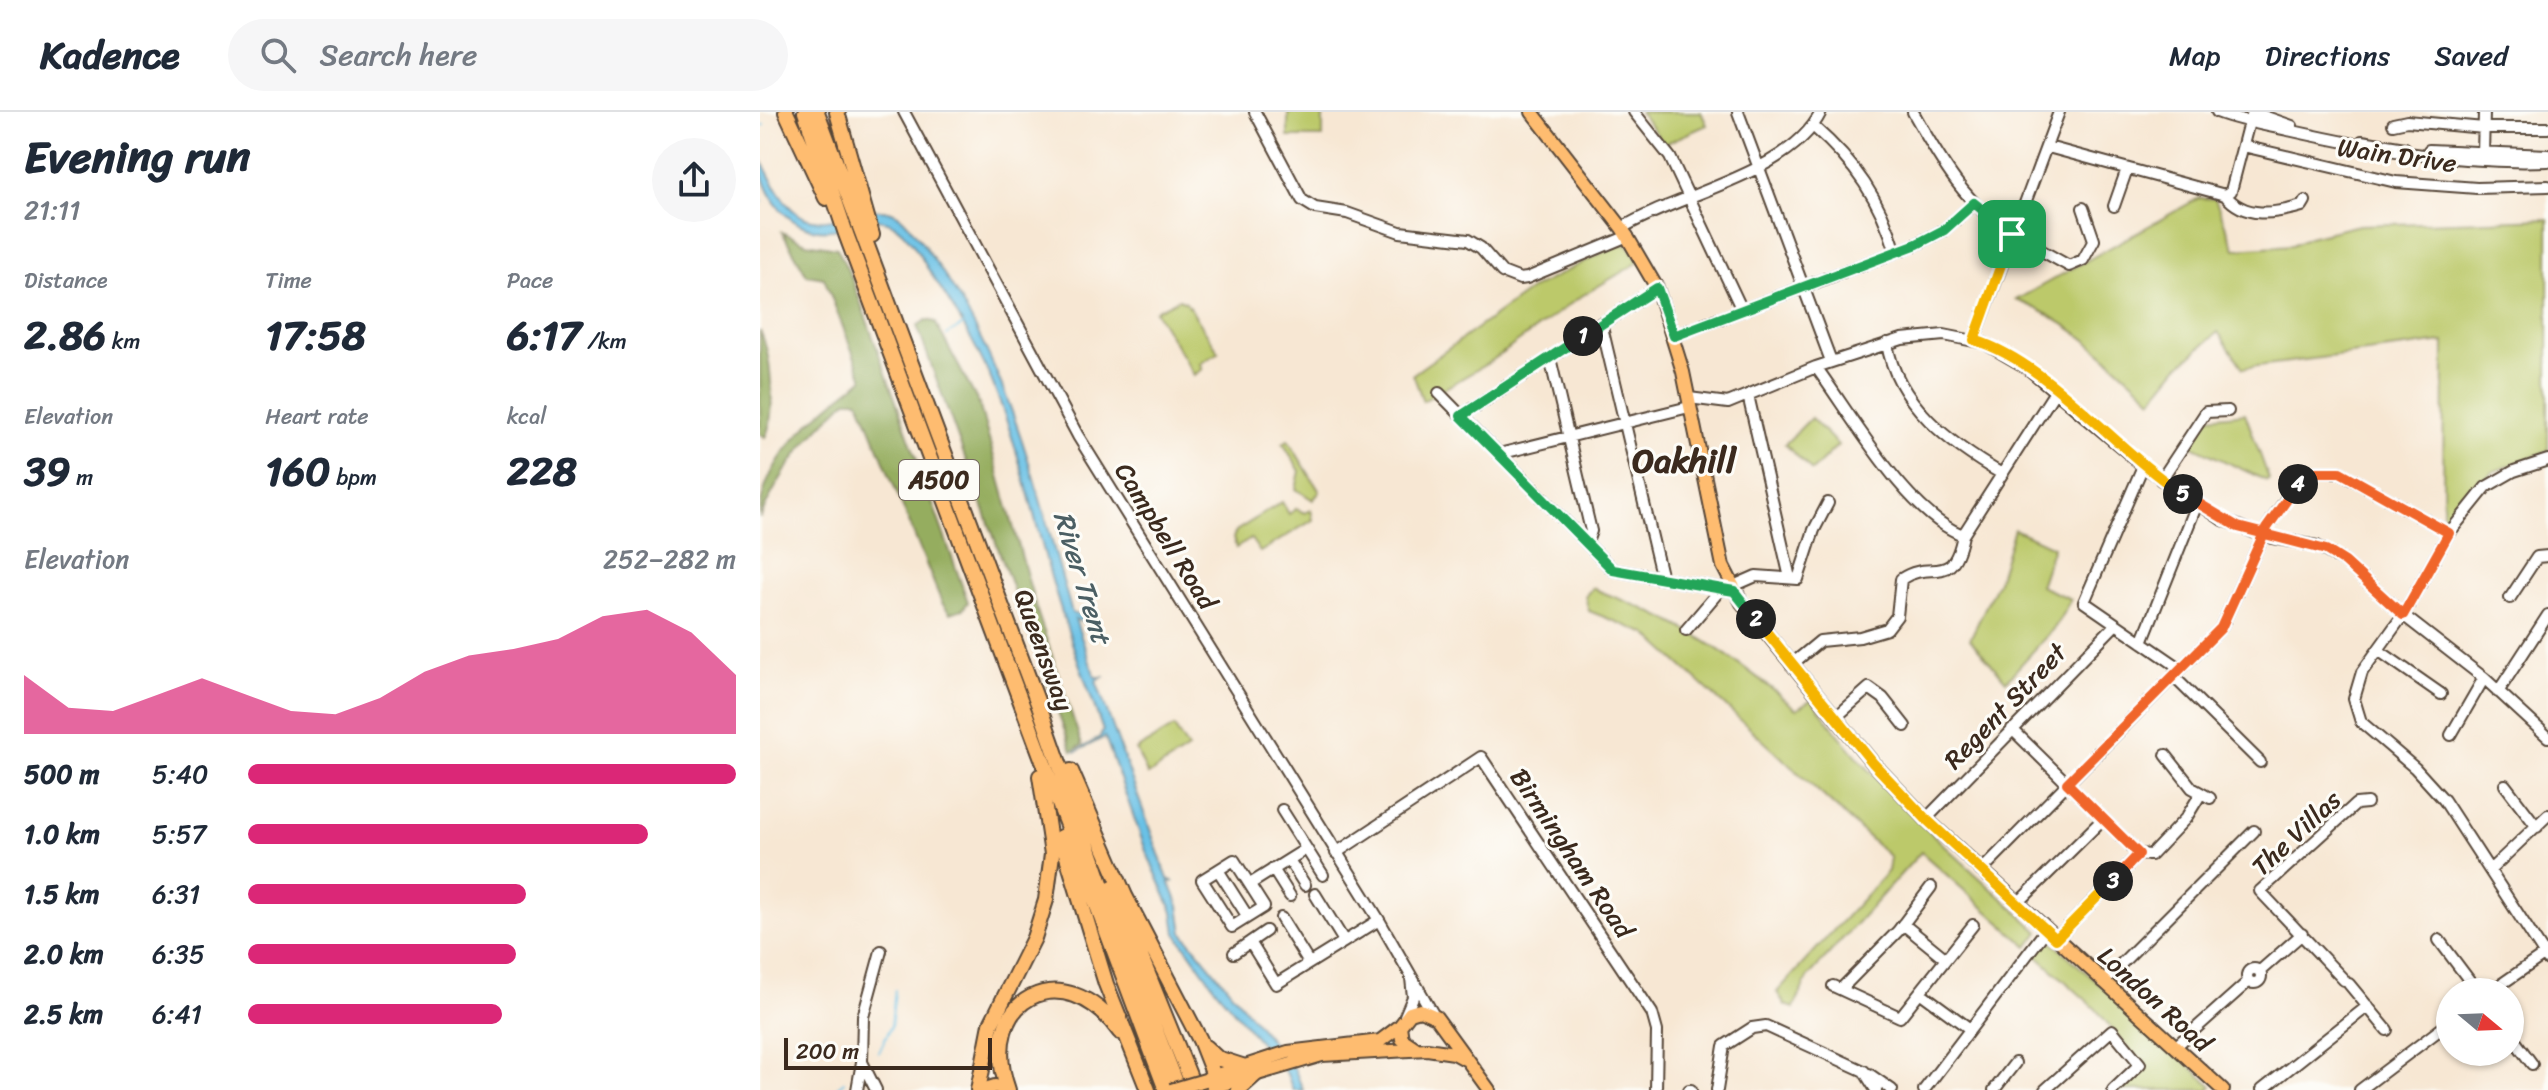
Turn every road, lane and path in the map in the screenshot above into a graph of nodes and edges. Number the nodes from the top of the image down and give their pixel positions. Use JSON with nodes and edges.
{"nodes":[{"id":1,"x":786,"y":112,"type":"edge"},
{"id":2,"x":805,"y":112,"type":"edge"},
{"id":3,"x":817,"y":112,"type":"edge"},
{"id":4,"x":837,"y":112,"type":"edge"},
{"id":5,"x":904,"y":112,"type":"edge"},
{"id":6,"x":1255,"y":112,"type":"edge"},
{"id":7,"x":1532,"y":112,"type":"edge"},
{"id":8,"x":1634,"y":112,"type":"edge"},
{"id":9,"x":1738,"y":112,"type":"edge"},
{"id":10,"x":1821,"y":112,"type":"edge"},
{"id":11,"x":1913,"y":112,"type":"edge"},
{"id":12,"x":2059,"y":112,"type":"edge"},
{"id":13,"x":2217,"y":112,"type":"edge"},
{"id":14,"x":2484,"y":112,"type":"edge"},
{"id":15,"x":2251,"y":116,"type":"edge"},
{"id":16,"x":2393,"y":124,"type":"dead end"},
{"id":17,"x":1814,"y":127,"type":"junction"},
{"id":18,"x":2484,"y":128,"type":"junction"},
{"id":19,"x":2548,"y":128,"type":"edge"},
{"id":20,"x":2243,"y":146,"type":"junction"},
{"id":21,"x":2048,"y":147,"type":"junction"},
{"id":22,"x":2548,"y":155,"type":"edge"},
{"id":23,"x":2483,"y":156,"type":"junction"},
{"id":24,"x":2548,"y":161,"type":"edge"},
{"id":25,"x":1759,"y":165,"type":"junction"},
{"id":26,"x":2127,"y":169,"type":"junction"},
{"id":27,"x":2548,"y":186,"type":"edge"},
{"id":28,"x":2225,"y":195,"type":"junction"},
{"id":29,"x":1689,"y":197,"type":"junction"},
{"id":30,"x":2305,"y":201,"type":"dead end"},
{"id":31,"x":1974,"y":203,"type":"junction"},
{"id":32,"x":845,"y":204,"type":"junction"},
{"id":33,"x":2114,"y":206,"type":"dead end"},
{"id":34,"x":2083,"y":208,"type":"dead end"},
{"id":35,"x":854,"y":230,"type":"junction"},
{"id":36,"x":1625,"y":232,"type":"junction"},
{"id":37,"x":2013,"y":233,"type":"junction"},
{"id":38,"x":1896,"y":252,"type":"junction"},
{"id":39,"x":1657,"y":288,"type":"junction"},
{"id":40,"x":1803,"y":288,"type":"junction"},
{"id":41,"x":1742,"y":310,"type":"junction"},
{"id":42,"x":1601,"y":323,"type":"junction"},
{"id":43,"x":1674,"y":336,"type":"junction"},
{"id":44,"x":1974,"y":340,"type":"junction"},
{"id":45,"x":1887,"y":343,"type":"junction"},
{"id":46,"x":1550,"y":358,"type":"junction"},
{"id":47,"x":1831,"y":361,"type":"junction"},
{"id":48,"x":1816,"y":367,"type":"junction"},
{"id":49,"x":2056,"y":390,"type":"junction"},
{"id":50,"x":1439,"y":393,"type":"dead end"},
{"id":51,"x":1748,"y":395,"type":"junction"},
{"id":52,"x":1689,"y":403,"type":"junction"},
{"id":53,"x":2228,"y":411,"type":"dead end"},
{"id":54,"x":1461,"y":416,"type":"junction"},
{"id":55,"x":1625,"y":423,"type":"junction"},
{"id":56,"x":1568,"y":436,"type":"junction"},
{"id":57,"x":1499,"y":454,"type":"junction"},
{"id":58,"x":2548,"y":460,"type":"edge"},
{"id":59,"x":2143,"y":466,"type":"junction"},
{"id":60,"x":2002,"y":474,"type":"junction"},
{"id":61,"x":2161,"y":480,"type":"junction"},
{"id":62,"x":1828,"y":503,"type":"dead end"},
{"id":63,"x":2197,"y":504,"type":"junction"},
{"id":64,"x":2449,"y":533,"type":"junction"},
{"id":65,"x":1963,"y":535,"type":"junction"},
{"id":66,"x":2263,"y":536,"type":"junction"},
{"id":67,"x":1587,"y":542,"type":"junction"},
{"id":68,"x":2548,"y":556,"type":"edge"},
{"id":69,"x":1790,"y":578,"type":"junction"},
{"id":70,"x":1662,"y":579,"type":"junction"},
{"id":71,"x":1728,"y":589,"type":"junction"},
{"id":72,"x":2510,"y":598,"type":"dead end"},
{"id":73,"x":2403,"y":615,"type":"junction"},
{"id":74,"x":2548,"y":615,"type":"edge"},
{"id":75,"x":2115,"y":625,"type":"junction"},
{"id":76,"x":1686,"y":630,"type":"dead end"},
{"id":77,"x":2142,"y":642,"type":"junction"},
{"id":78,"x":2378,"y":650,"type":"junction"},
{"id":79,"x":1791,"y":665,"type":"junction"},
{"id":80,"x":2176,"y":672,"type":"junction"},
{"id":81,"x":2484,"y":678,"type":"junction"},
{"id":82,"x":2498,"y":692,"type":"junction"},
{"id":83,"x":2441,"y":694,"type":"dead end"},
{"id":84,"x":1022,"y":706,"type":"junction"},
{"id":85,"x":1039,"y":706,"type":"junction"},
{"id":86,"x":1835,"y":718,"type":"junction"},
{"id":87,"x":1905,"y":726,"type":"dead end"},
{"id":88,"x":2012,"y":729,"type":"junction"},
{"id":89,"x":2451,"y":735,"type":"dead end"},
{"id":90,"x":2548,"y":737,"type":"edge"},
{"id":91,"x":2165,"y":760,"type":"dead end"},
{"id":92,"x":2260,"y":762,"type":"dead end"},
{"id":93,"x":1074,"y":779,"type":"junction"},
{"id":94,"x":2067,"y":783,"type":"junction"},
{"id":95,"x":2505,"y":785,"type":"dead end"},
{"id":96,"x":2367,"y":803,"type":"dead end"},
{"id":97,"x":1282,"y":810,"type":"dead end"},
{"id":98,"x":2548,"y":815,"type":"edge"},
{"id":99,"x":1926,"y":819,"type":"junction"},
{"id":100,"x":2103,"y":819,"type":"junction"},
{"id":101,"x":2537,"y":827,"type":"junction"},
{"id":102,"x":2254,"y":831,"type":"dead end"},
{"id":103,"x":1306,"y":849,"type":"junction"},
{"id":104,"x":1336,"y":853,"type":"junction"},
{"id":105,"x":2139,"y":854,"type":"junction"},
{"id":106,"x":1289,"y":860,"type":"junction"},
{"id":107,"x":1273,"y":869,"type":"junction"},
{"id":108,"x":2491,"y":869,"type":"junction"},
{"id":109,"x":1218,"y":870,"type":"junction"},
{"id":110,"x":1981,"y":871,"type":"junction"},
{"id":111,"x":1323,"y":875,"type":"dead end"},
{"id":112,"x":1250,"y":884,"type":"junction"},
{"id":113,"x":1305,"y":885,"type":"dead end"},
{"id":114,"x":1931,"y":887,"type":"dead end"},
{"id":115,"x":1315,"y":894,"type":"dead end"},
{"id":116,"x":1290,"y":896,"type":"dead end"},
{"id":117,"x":2017,"y":904,"type":"junction"},
{"id":118,"x":1248,"y":917,"type":"junction"},
{"id":119,"x":1281,"y":918,"type":"dead end"},
{"id":120,"x":1379,"y":920,"type":"junction"},
{"id":121,"x":1903,"y":924,"type":"junction"},
{"id":122,"x":1973,"y":925,"type":"dead end"},
{"id":123,"x":2046,"y":930,"type":"junction"},
{"id":124,"x":1266,"y":931,"type":"dead end"},
{"id":125,"x":2302,"y":934,"type":"junction"},
{"id":126,"x":2056,"y":939,"type":"junction"},
{"id":127,"x":2439,"y":940,"type":"dead end"},
{"id":128,"x":1344,"y":941,"type":"junction"},
{"id":129,"x":1250,"y":942,"type":"junction"},
{"id":130,"x":881,"y":951,"type":"dead end"},
{"id":131,"x":1234,"y":953,"type":"dead end"},
{"id":132,"x":2547,"y":955,"type":"edge"},
{"id":133,"x":1946,"y":959,"type":"junction"},
{"id":134,"x":1309,"y":963,"type":"junction"},
{"id":135,"x":1410,"y":972,"type":"junction"},
{"id":136,"x":2468,"y":978,"type":"edge"},
{"id":137,"x":2512,"y":978,"type":"edge"},
{"id":138,"x":2103,"y":982,"type":"junction"},
{"id":139,"x":1921,"y":993,"type":"junction"},
{"id":140,"x":2368,"y":1006,"type":"junction"},
{"id":141,"x":1436,"y":1019,"type":"junction"},
{"id":142,"x":1402,"y":1023,"type":"junction"},
{"id":143,"x":1970,"y":1029,"type":"junction"},
{"id":144,"x":2387,"y":1030,"type":"dead end"},
{"id":145,"x":2436,"y":1033,"type":"edge"},
{"id":146,"x":1200,"y":1040,"type":"junction"},
{"id":147,"x":2175,"y":1047,"type":"junction"},
{"id":148,"x":1131,"y":1049,"type":"junction"},
{"id":149,"x":1422,"y":1049,"type":"junction"},
{"id":150,"x":2524,"y":1053,"type":"edge"},
{"id":151,"x":1291,"y":1057,"type":"junction"},
{"id":152,"x":1465,"y":1059,"type":"junction"},
{"id":153,"x":862,"y":1062,"type":"junction"},
{"id":154,"x":2015,"y":1063,"type":"dead end"},
{"id":155,"x":2532,"y":1064,"type":"dead end"},
{"id":156,"x":1254,"y":1068,"type":"junction"},
{"id":157,"x":1864,"y":1071,"type":"junction"},
{"id":158,"x":1207,"y":1085,"type":"edge"},
{"id":159,"x":857,"y":1090,"type":"edge"},
{"id":160,"x":876,"y":1090,"type":"edge"},
{"id":161,"x":980,"y":1090,"type":"edge"},
{"id":162,"x":1008,"y":1090,"type":"edge"},
{"id":163,"x":1148,"y":1090,"type":"edge"},
{"id":164,"x":1168,"y":1090,"type":"edge"},
{"id":165,"x":1179,"y":1090,"type":"edge"},
{"id":166,"x":1238,"y":1090,"type":"edge"},
{"id":167,"x":1489,"y":1090,"type":"edge"},
{"id":168,"x":1656,"y":1090,"type":"edge"},
{"id":169,"x":1717,"y":1090,"type":"edge"},
{"id":170,"x":1876,"y":1090,"type":"edge"},
{"id":171,"x":1892,"y":1090,"type":"edge"},
{"id":172,"x":1924,"y":1090,"type":"edge"},
{"id":173,"x":1994,"y":1090,"type":"edge"},
{"id":174,"x":2045,"y":1090,"type":"edge"},
{"id":175,"x":2113,"y":1090,"type":"edge"},
{"id":176,"x":2223,"y":1090,"type":"edge"},
{"id":177,"x":2262,"y":1090,"type":"edge"},
{"id":178,"x":2360,"y":1090,"type":"edge"}],
"edges":[{"from":1,"to":32,"type":"highway"},
{"from":2,"to":32,"type":"highway"},
{"from":3,"to":32,"type":"highway"},
{"from":4,"to":32,"type":"highway"},
{"from":5,"to":104,"type":"street","name":"Campbell Road"},
{"from":6,"to":36,"type":"street"},
{"from":7,"to":36,"type":"main road","name":"London Road"},
{"from":8,"to":29,"type":"street"},
{"from":9,"to":25,"type":"street"},
{"from":10,"to":17,"type":"street"},
{"from":11,"to":31,"type":"street"},
{"from":12,"to":21,"type":"street"},
{"from":13,"to":15,"type":"street"},
{"from":14,"to":18,"type":"street"},
{"from":15,"to":20,"type":"street"},
{"from":15,"to":23,"type":"street"},
{"from":16,"to":18,"type":"street"},
{"from":17,"to":25,"type":"street"},
{"from":17,"to":38,"type":"street"},
{"from":18,"to":19,"type":"street"},
{"from":18,"to":23,"type":"street"},
{"from":20,"to":27,"type":"street","name":"Wain Drive"},
{"from":20,"to":28,"type":"street"},
{"from":21,"to":26,"type":"street"},
{"from":21,"to":37,"type":"street"},
{"from":22,"to":23,"type":"street"},
{"from":23,"to":24,"type":"street"},
{"from":25,"to":29,"type":"street"},
{"from":25,"to":40,"type":"street"},
{"from":26,"to":28,"type":"street"},
{"from":26,"to":33,"type":"street"},
{"from":28,"to":30,"type":"street"},
{"from":29,"to":36,"type":"street"},
{"from":29,"to":41,"type":"street"},
{"from":31,"to":37,"type":"street"},
{"from":31,"to":38,"type":"street"},
{"from":32,"to":35,"type":"highway"},
{"from":32,"to":35,"type":"highway"},
{"from":34,"to":37,"type":"street"},
{"from":35,"to":84,"type":"highway","name":"Queensway","number":"A500"},
{"from":35,"to":85,"type":"highway","name":"Queensway","number":"A500"},
{"from":36,"to":39,"type":"main road","name":"London Road"},
{"from":37,"to":44,"type":"street"},
{"from":38,"to":40,"type":"street"},
{"from":39,"to":42,"type":"street"},
{"from":39,"to":43,"type":"main road","name":"London Road"},
{"from":40,"to":41,"type":"street"},
{"from":40,"to":47,"type":"street"},
{"from":41,"to":43,"type":"street"},
{"from":42,"to":46,"type":"street"},
{"from":42,"to":55,"type":"street"},
{"from":43,"to":52,"type":"main road","name":"London Road"},
{"from":44,"to":45,"type":"street"},
{"from":44,"to":49,"type":"street"},
{"from":45,"to":47,"type":"street"},
{"from":45,"to":60,"type":"street"},
{"from":46,"to":54,"type":"street"},
{"from":46,"to":56,"type":"street"},
{"from":47,"to":48,"type":"street"},
{"from":48,"to":51,"type":"street"},
{"from":48,"to":65,"type":"street"},
{"from":49,"to":59,"type":"street"},
{"from":49,"to":60,"type":"street"},
{"from":50,"to":54,"type":"street"},
{"from":51,"to":52,"type":"street"},
{"from":51,"to":69,"type":"street"},
{"from":52,"to":55,"type":"street"},
{"from":52,"to":71,"type":"main road","name":"London Road"},
{"from":53,"to":61,"type":"street"},
{"from":54,"to":57,"type":"street"},
{"from":55,"to":56,"type":"street"},
{"from":55,"to":70,"type":"street"},
{"from":56,"to":57,"type":"street"},
{"from":56,"to":67,"type":"street"},
{"from":57,"to":67,"type":"street"},
{"from":58,"to":64,"type":"street"},
{"from":59,"to":61,"type":"street"},
{"from":59,"to":75,"type":"street"},
{"from":60,"to":65,"type":"street"},
{"from":61,"to":63,"type":"street"},
{"from":62,"to":69,"type":"street"},
{"from":63,"to":66,"type":"street"},
{"from":63,"to":77,"type":"street"},
{"from":64,"to":66,"type":"street"},
{"from":64,"to":73,"type":"street"},
{"from":65,"to":79,"type":"street"},
{"from":66,"to":73,"type":"street"},
{"from":66,"to":80,"type":"street"},
{"from":67,"to":70,"type":"street"},
{"from":68,"to":72,"type":"street"},
{"from":69,"to":71,"type":"street"},
{"from":70,"to":71,"type":"street"},
{"from":71,"to":76,"type":"street"},
{"from":71,"to":79,"type":"main road","name":"London Road"},
{"from":73,"to":78,"type":"street"},
{"from":73,"to":81,"type":"street"},
{"from":74,"to":82,"type":"street"},
{"from":75,"to":77,"type":"street"},
{"from":75,"to":88,"type":"street","name":"Regent Street"},
{"from":77,"to":80,"type":"street"},
{"from":78,"to":83,"type":"street"},
{"from":78,"to":108,"type":"street"},
{"from":79,"to":86,"type":"main road","name":"London Road"},
{"from":80,"to":92,"type":"street"},
{"from":80,"to":94,"type":"street"},
{"from":81,"to":82,"type":"street"},
{"from":81,"to":89,"type":"street"},
{"from":82,"to":90,"type":"street"},
{"from":84,"to":148,"type":"highway"},
{"from":84,"to":161,"type":"highway"},
{"from":84,"to":164,"type":"highway","name":"Queensway","number":"A500"},
{"from":85,"to":93,"type":"highway"},
{"from":85,"to":165,"type":"highway","name":"Queensway","number":"A500"},
{"from":86,"to":87,"type":"street"},
{"from":86,"to":99,"type":"main road","name":"London Road"},
{"from":88,"to":94,"type":"street"},
{"from":88,"to":99,"type":"street","name":"Regent Street"},
{"from":91,"to":105,"type":"street"},
{"from":93,"to":146,"type":"highway"},
{"from":93,"to":158,"type":"highway"},
{"from":94,"to":100,"type":"street"},
{"from":94,"to":110,"type":"street"},
{"from":95,"to":101,"type":"street"},
{"from":96,"to":125,"type":"street","name":"The Villas"},
{"from":97,"to":103,"type":"street"},
{"from":98,"to":101,"type":"street"},
{"from":99,"to":110,"type":"main road","name":"London Road"},
{"from":100,"to":105,"type":"street"},
{"from":100,"to":117,"type":"street"},
{"from":101,"to":108,"type":"street"},
{"from":102,"to":138,"type":"street"},
{"from":103,"to":106,"type":"street"},
{"from":103,"to":111,"type":"street"},
{"from":104,"to":120,"type":"street","name":"Campbell Road"},
{"from":104,"to":168,"type":"street","name":"Birmingham Road"},
{"from":105,"to":126,"type":"street"},
{"from":106,"to":107,"type":"street"},
{"from":106,"to":113,"type":"street"},
{"from":107,"to":112,"type":"street"},
{"from":107,"to":116,"type":"street"},
{"from":108,"to":132,"type":"street"},
{"from":109,"to":112,"type":"street"},
{"from":109,"to":118,"type":"street"},
{"from":109,"to":118,"type":"street"},
{"from":110,"to":117,"type":"main road","name":"London Road"},
{"from":112,"to":118,"type":"street"},
{"from":114,"to":121,"type":"street"},
{"from":115,"to":128,"type":"street"},
{"from":117,"to":123,"type":"main road","name":"London Road"},
{"from":119,"to":134,"type":"street"},
{"from":120,"to":128,"type":"street"},
{"from":120,"to":135,"type":"street","name":"Campbell Road"},
{"from":121,"to":133,"type":"street"},
{"from":121,"to":139,"type":"street"},
{"from":122,"to":133,"type":"street"},
{"from":123,"to":126,"type":"main road","name":"London Road"},
{"from":123,"to":143,"type":"street"},
{"from":124,"to":129,"type":"street"},
{"from":125,"to":140,"type":"street","name":"The Villas"},
{"from":125,"to":147,"type":"street"},
{"from":126,"to":138,"type":"main road","name":"London Road"},
{"from":127,"to":136,"type":"street"},
{"from":128,"to":134,"type":"street"},
{"from":129,"to":131,"type":"street"},
{"from":129,"to":134,"type":"street"},
{"from":130,"to":153,"type":"street"},
{"from":132,"to":137,"type":"street"},
{"from":133,"to":139,"type":"street"},
{"from":135,"to":141,"type":"street","name":"Campbell Road"},
{"from":135,"to":142,"type":"street"},
{"from":138,"to":147,"type":"main road","name":"London Road"},
{"from":139,"to":143,"type":"street"},
{"from":140,"to":144,"type":"street","name":"The Villas"},
{"from":140,"to":177,"type":"street"},
{"from":141,"to":142,"type":"main road"},
{"from":141,"to":149,"type":"main road"},
{"from":141,"to":152,"type":"main road","name":"Campbell Road"},
{"from":142,"to":149,"type":"main road"},
{"from":142,"to":151,"type":"main road"},
{"from":143,"to":172,"type":"street"},
{"from":145,"to":178,"type":"street"},
{"from":146,"to":156,"type":"highway"},
{"from":146,"to":158,"type":"highway"},
{"from":147,"to":176,"type":"main road","name":"London Road"},
{"from":148,"to":162,"type":"highway"},
{"from":148,"to":163,"type":"highway"},
{"from":149,"to":151,"type":"main road"},
{"from":149,"to":152,"type":"main road"},
{"from":150,"to":155,"type":"street"},
{"from":151,"to":156,"type":"main road"},
{"from":152,"to":167,"type":"main road","name":"Campbell Road"},
{"from":153,"to":159,"type":"street"},
{"from":153,"to":160,"type":"street"},
{"from":154,"to":173,"type":"street"},
{"from":156,"to":158,"type":"main road"},
{"from":156,"to":166,"type":"highway"},
{"from":157,"to":169,"type":"street"},
{"from":157,"to":170,"type":"street"},
{"from":157,"to":171,"type":"street"},
{"from":158,"to":164,"type":"main road","bridge":true},
{"from":161,"to":162,"type":"main road"},
{"from":174,"to":175,"type":"street"}]}
